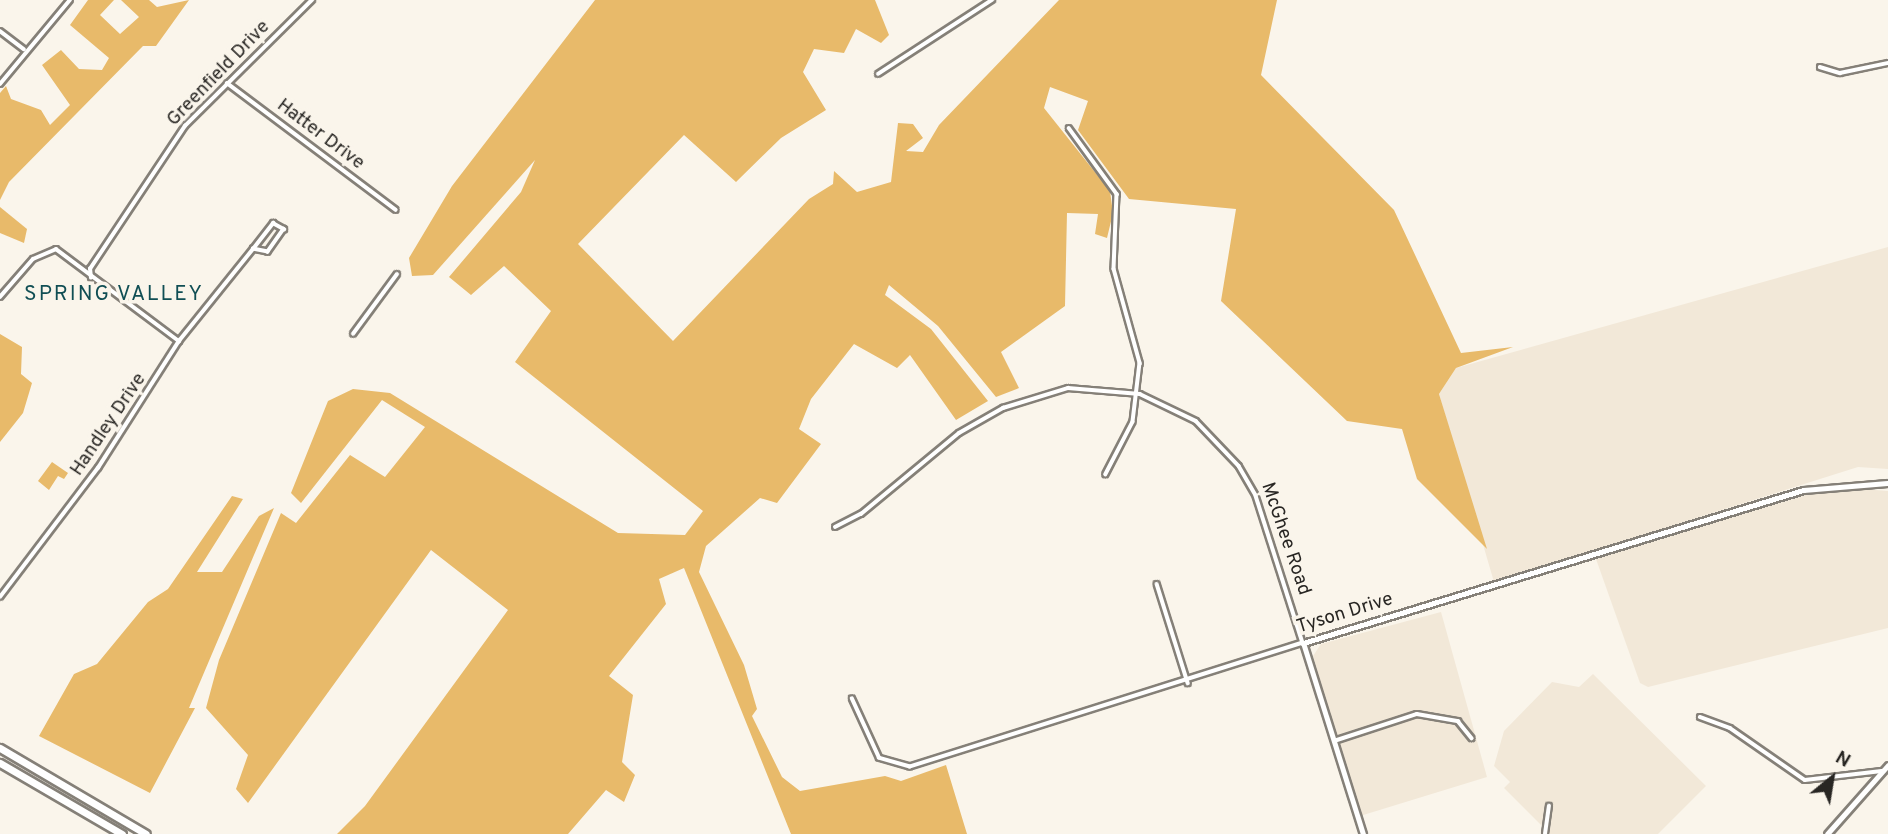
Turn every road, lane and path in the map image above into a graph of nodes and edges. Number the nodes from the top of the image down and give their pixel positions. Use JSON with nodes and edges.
{"nodes":[{"id":1,"x":70,"y":0,"type":"edge"},
{"id":2,"x":312,"y":0,"type":"edge"},
{"id":3,"x":992,"y":0,"type":"edge"},
{"id":4,"x":0,"y":32,"type":"edge"},
{"id":5,"x":24,"y":49,"type":"junction"},
{"id":6,"x":1888,"y":63,"type":"edge"},
{"id":7,"x":1820,"y":67,"type":"dead end"},
{"id":8,"x":878,"y":75,"type":"dead end"},
{"id":9,"x":227,"y":83,"type":"junction"},
{"id":10,"x":0,"y":84,"type":"edge"},
{"id":11,"x":1069,"y":128,"type":"dead end"},
{"id":12,"x":396,"y":210,"type":"dead end"},
{"id":13,"x":253,"y":249,"type":"junction"},
{"id":14,"x":397,"y":274,"type":"dead end"},
{"id":15,"x":91,"y":278,"type":"junction"},
{"id":16,"x":0,"y":297,"type":"edge"},
{"id":17,"x":353,"y":334,"type":"dead end"},
{"id":18,"x":179,"y":341,"type":"junction"},
{"id":19,"x":1140,"y":394,"type":"junction"},
{"id":20,"x":1106,"y":474,"type":"dead end"},
{"id":21,"x":1888,"y":483,"type":"edge"},
{"id":22,"x":835,"y":527,"type":"dead end"},
{"id":23,"x":1157,"y":584,"type":"dead end"},
{"id":24,"x":0,"y":597,"type":"edge"},
{"id":25,"x":1303,"y":643,"type":"junction"},
{"id":26,"x":1188,"y":683,"type":"junction"},
{"id":27,"x":852,"y":699,"type":"dead end"},
{"id":28,"x":1700,"y":717,"type":"dead end"},
{"id":29,"x":1472,"y":738,"type":"dead end"},
{"id":30,"x":1334,"y":741,"type":"junction"},
{"id":31,"x":0,"y":748,"type":"edge"},
{"id":32,"x":0,"y":763,"type":"edge"},
{"id":33,"x":1888,"y":765,"type":"edge"},
{"id":34,"x":1882,"y":771,"type":"junction"},
{"id":35,"x":1549,"y":806,"type":"dead end"},
{"id":36,"x":121,"y":834,"type":"edge"},
{"id":37,"x":146,"y":834,"type":"edge"},
{"id":38,"x":1363,"y":834,"type":"edge"},
{"id":39,"x":1545,"y":834,"type":"edge"},
{"id":40,"x":1827,"y":834,"type":"edge"}],
"edges":[{"from":1,"to":5,"type":"street"},
{"from":2,"to":9,"type":"street","name":"Greenfield Drive"},
{"from":3,"to":8,"type":"street"},
{"from":4,"to":5,"type":"street"},
{"from":5,"to":10,"type":"street"},
{"from":6,"to":7,"type":"street"},
{"from":9,"to":12,"type":"street","name":"Hatter Drive"},
{"from":9,"to":15,"type":"street","name":"Greenfield Drive"},
{"from":11,"to":19,"type":"street"},
{"from":13,"to":13,"type":"street"},
{"from":13,"to":18,"type":"street","name":"Handley Drive"},
{"from":14,"to":17,"type":"street"},
{"from":15,"to":16,"type":"street"},
{"from":15,"to":18,"type":"street"},
{"from":18,"to":24,"type":"street","name":"Handley Drive"},
{"from":19,"to":20,"type":"street"},
{"from":19,"to":22,"type":"street","name":"McGhee Road"},
{"from":19,"to":25,"type":"street","name":"McGhee Road"},
{"from":21,"to":25,"type":"street","name":"Tyson Drive"},
{"from":23,"to":26,"type":"street"},
{"from":25,"to":26,"type":"street","name":"Tyson Drive"},
{"from":25,"to":30,"type":"street","name":"McGhee Road"},
{"from":26,"to":27,"type":"street","name":"Tyson Drive"},
{"from":28,"to":34,"type":"street"},
{"from":29,"to":30,"type":"street"},
{"from":30,"to":38,"type":"street","name":"McGhee Road"},
{"from":31,"to":37,"type":"highway"},
{"from":32,"to":36,"type":"highway"},
{"from":33,"to":34,"type":"street"},
{"from":34,"to":40,"type":"street"},
{"from":35,"to":39,"type":"street"}]}
